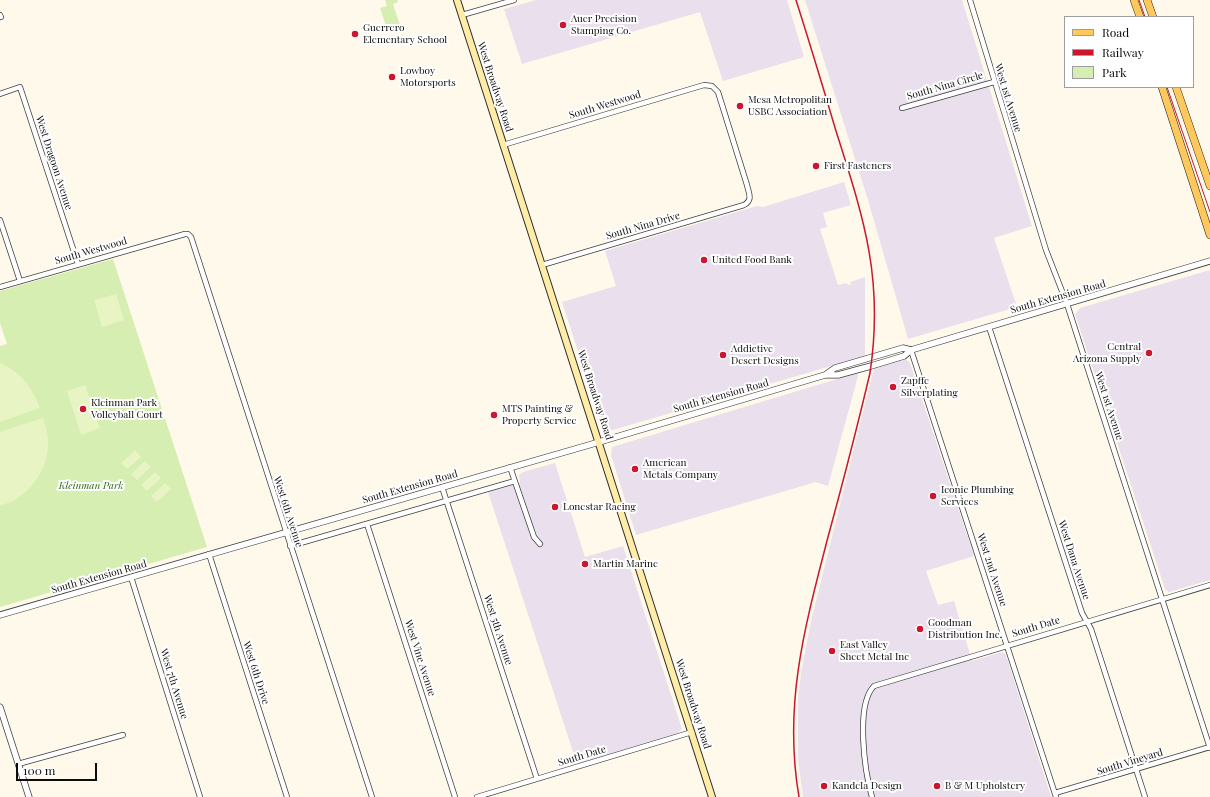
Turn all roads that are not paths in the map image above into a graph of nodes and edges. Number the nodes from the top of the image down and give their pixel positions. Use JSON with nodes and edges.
{"nodes":[{"id":1,"x":457,"y":0,"type":"edge"},
{"id":2,"x":514,"y":0,"type":"edge"},
{"id":3,"x":970,"y":0,"type":"edge"},
{"id":4,"x":1134,"y":0,"type":"edge"},
{"id":5,"x":1147,"y":0,"type":"edge"},
{"id":6,"x":462,"y":15,"type":"junction"},
{"id":7,"x":1140,"y":16,"type":"edge"},
{"id":8,"x":1153,"y":16,"type":"edge"},
{"id":9,"x":994,"y":82,"type":"junction"},
{"id":10,"x":1162,"y":88,"type":"edge"},
{"id":11,"x":1176,"y":88,"type":"edge"},
{"id":12,"x":0,"y":94,"type":"edge"},
{"id":13,"x":902,"y":108,"type":"dead end"},
{"id":14,"x":503,"y":145,"type":"junction"},
{"id":15,"x":1210,"y":186,"type":"edge"},
{"id":16,"x":749,"y":202,"type":"joint"},
{"id":17,"x":0,"y":220,"type":"edge"},
{"id":18,"x":188,"y":234,"type":"joint"},
{"id":19,"x":1210,"y":235,"type":"edge"},
{"id":20,"x":1210,"y":261,"type":"edge"},
{"id":21,"x":78,"y":264,"type":"junction"},
{"id":22,"x":542,"y":266,"type":"junction"},
{"id":23,"x":20,"y":281,"type":"junction"},
{"id":24,"x":0,"y":287,"type":"edge"},
{"id":25,"x":1067,"y":304,"type":"junction"},
{"id":26,"x":989,"y":327,"type":"junction"},
{"id":27,"x":911,"y":350,"type":"junction"},
{"id":28,"x":599,"y":442,"type":"junction"},
{"id":29,"x":510,"y":467,"type":"junction"},
{"id":30,"x":515,"y":481,"type":"junction"},
{"id":31,"x":442,"y":487,"type":"junction"},
{"id":32,"x":446,"y":501,"type":"junction"},
{"id":33,"x":367,"y":524,"type":"junction"},
{"id":34,"x":285,"y":532,"type":"junction"},
{"id":35,"x":540,"y":544,"type":"dead end"},
{"id":36,"x":290,"y":546,"type":"junction"},
{"id":37,"x":209,"y":554,"type":"junction"},
{"id":38,"x":131,"y":577,"type":"junction"},
{"id":39,"x":1210,"y":584,"type":"edge"},
{"id":40,"x":1162,"y":599,"type":"junction"},
{"id":41,"x":0,"y":615,"type":"edge"},
{"id":42,"x":1086,"y":621,"type":"junction"},
{"id":43,"x":1007,"y":645,"type":"junction"},
{"id":44,"x":0,"y":707,"type":"edge"},
{"id":45,"x":692,"y":732,"type":"junction"},
{"id":46,"x":124,"y":734,"type":"dead end"},
{"id":47,"x":1210,"y":748,"type":"edge"},
{"id":48,"x":18,"y":764,"type":"junction"},
{"id":49,"x":1136,"y":770,"type":"junction"},
{"id":50,"x":537,"y":779,"type":"junction"},
{"id":51,"x":1056,"y":795,"type":"edge"},
{"id":52,"x":29,"y":797,"type":"edge"},
{"id":53,"x":200,"y":797,"type":"edge"},
{"id":54,"x":286,"y":797,"type":"edge"},
{"id":55,"x":372,"y":797,"type":"edge"},
{"id":56,"x":456,"y":797,"type":"edge"},
{"id":57,"x":477,"y":797,"type":"edge"},
{"id":58,"x":712,"y":797,"type":"edge"},
{"id":59,"x":872,"y":797,"type":"edge"},
{"id":60,"x":1145,"y":797,"type":"edge"}],
"edges":[{"from":1,"to":6,"type":"main road","name":"West Broadway Road"},
{"from":2,"to":6,"type":"street"},
{"from":3,"to":9,"type":"street","name":"West 1st Avenue"},
{"from":4,"to":7,"type":"main road"},
{"from":5,"to":8,"type":"main road"},
{"from":6,"to":14,"type":"main road","name":"West Broadway Road"},
{"from":9,"to":13,"type":"street","name":"South Nina Circle"},
{"from":9,"to":25,"type":"street","name":"West 1st Avenue"},
{"from":10,"to":19,"type":"main road"},
{"from":11,"to":15,"type":"main road"},
{"from":12,"to":21,"type":"street","name":"West Dragoon Avenue"},
{"from":14,"to":16,"type":"street","name":"South Westwood"},
{"from":14,"to":22,"type":"main road","name":"West Broadway Road"},
{"from":16,"to":22,"type":"street","name":"South Nina Drive"},
{"from":17,"to":23,"type":"street"},
{"from":18,"to":21,"type":"street","name":"South Westwood"},
{"from":18,"to":34,"type":"street","name":"West 6th Avenue"},
{"from":20,"to":25,"type":"street","name":"South Extension Road"},
{"from":21,"to":23,"type":"street","name":"South Westwood"},
{"from":22,"to":28,"type":"main road","name":"West Broadway Road"},
{"from":23,"to":24,"type":"street","name":"South Westwood"},
{"from":25,"to":26,"type":"street","name":"South Extension Road"},
{"from":25,"to":40,"type":"street","name":"West 1st Avenue"},
{"from":26,"to":27,"type":"street","name":"South Extension Road"},
{"from":26,"to":42,"type":"street","name":"West Dana Avenue"},
{"from":27,"to":28,"type":"street","name":"South Extension Road"},
{"from":27,"to":43,"type":"street","name":"West 2nd Avenue"},
{"from":28,"to":29,"type":"street","name":"South Extension Road"},
{"from":28,"to":45,"type":"main road","name":"West Broadway Road"},
{"from":29,"to":30,"type":"street"},
{"from":29,"to":31,"type":"street","name":"South Extension Road"},
{"from":30,"to":32,"type":"street"},
{"from":30,"to":35,"type":"street"},
{"from":31,"to":32,"type":"street","name":"West 5th Avenue"},
{"from":31,"to":34,"type":"street","name":"South Extension Road"},
{"from":32,"to":33,"type":"street"},
{"from":32,"to":50,"type":"street","name":"West 5th Avenue"},
{"from":33,"to":36,"type":"street"},
{"from":33,"to":56,"type":"street","name":"West Vine Avenue"},
{"from":34,"to":36,"type":"street","name":"West 6th Avenue"},
{"from":34,"to":37,"type":"street","name":"South Extension Road"},
{"from":36,"to":55,"type":"street","name":"West 6th Avenue"},
{"from":37,"to":38,"type":"street","name":"South Extension Road"},
{"from":37,"to":54,"type":"street","name":"West 6th Drive"},
{"from":38,"to":41,"type":"street","name":"South Extension Road"},
{"from":38,"to":53,"type":"street","name":"West 7th Avenue"},
{"from":39,"to":40,"type":"street","name":"South Date"},
{"from":40,"to":42,"type":"street","name":"South Date"},
{"from":40,"to":47,"type":"street","name":"West 1st Avenue"},
{"from":42,"to":43,"type":"street","name":"South Date"},
{"from":42,"to":49,"type":"street","name":"West Dana Avenue"},
{"from":43,"to":51,"type":"street","name":"West 2nd Avenue"},
{"from":43,"to":59,"type":"street","name":"South Date"},
{"from":44,"to":48,"type":"street"},
{"from":45,"to":50,"type":"street","name":"South Date"},
{"from":45,"to":58,"type":"main road","name":"West Broadway Road"},
{"from":46,"to":48,"type":"street"},
{"from":47,"to":49,"type":"street","name":"South Vineyard"},
{"from":48,"to":52,"type":"street"},
{"from":49,"to":51,"type":"street","name":"South Vineyard"},
{"from":49,"to":60,"type":"street","name":"West Dana Avenue"},
{"from":50,"to":57,"type":"street","name":"South Date"}]}
